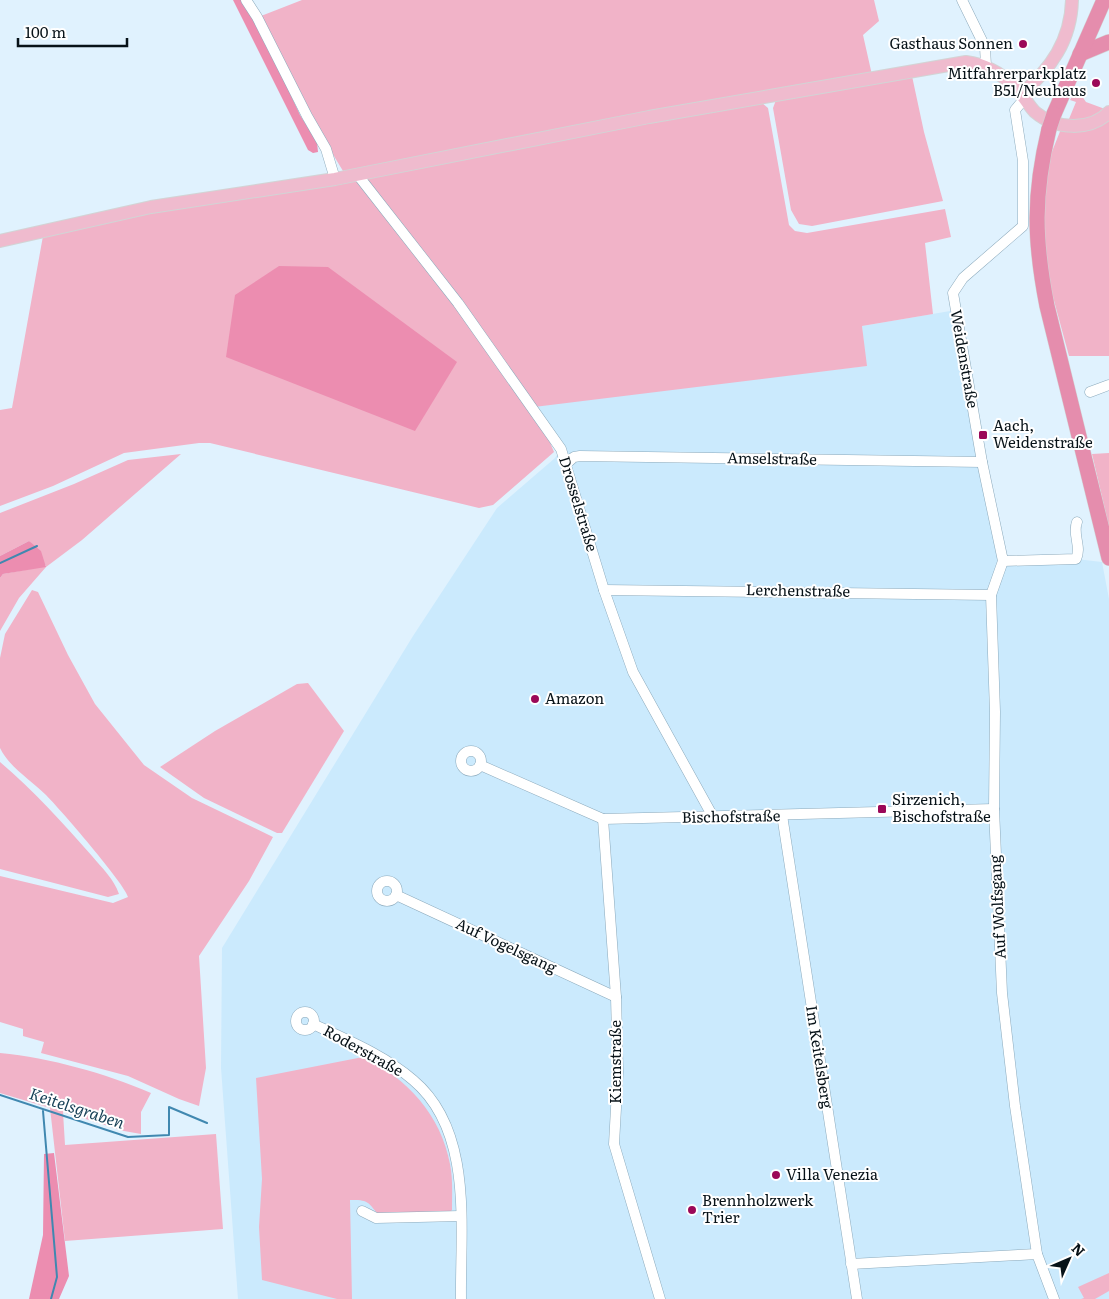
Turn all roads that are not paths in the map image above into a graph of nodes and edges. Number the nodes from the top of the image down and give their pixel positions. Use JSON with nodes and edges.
{"nodes":[{"id":1,"x":246,"y":0,"type":"edge"},
{"id":2,"x":962,"y":0,"type":"edge"},
{"id":3,"x":1072,"y":0,"type":"edge"},
{"id":4,"x":1103,"y":1,"type":"edge"},
{"id":5,"x":1109,"y":42,"type":"edge"},
{"id":6,"x":1080,"y":54,"type":"junction"},
{"id":7,"x":986,"y":66,"type":"junction"},
{"id":8,"x":1023,"y":96,"type":"junction"},
{"id":9,"x":1109,"y":112,"type":"edge"},
{"id":10,"x":357,"y":174,"type":"junction"},
{"id":11,"x":335,"y":179,"type":"junction"},
{"id":12,"x":0,"y":241,"type":"edge"},
{"id":13,"x":1109,"y":385,"type":"edge"},
{"id":14,"x":1090,"y":392,"type":"dead end"},
{"id":15,"x":982,"y":462,"type":"junction"},
{"id":16,"x":566,"y":464,"type":"junction"},
{"id":17,"x":1077,"y":522,"type":"dead end"},
{"id":18,"x":1109,"y":558,"type":"edge"},
{"id":19,"x":1002,"y":561,"type":"junction"},
{"id":20,"x":604,"y":590,"type":"junction"},
{"id":21,"x":991,"y":595,"type":"junction"},
{"id":22,"x":480,"y":765,"type":"dead end"},
{"id":23,"x":994,"y":810,"type":"junction"},
{"id":24,"x":712,"y":815,"type":"junction"},
{"id":25,"x":782,"y":816,"type":"junction"},
{"id":26,"x":602,"y":819,"type":"junction"},
{"id":27,"x":396,"y":896,"type":"dead end"},
{"id":28,"x":616,"y":997,"type":"junction"},
{"id":29,"x":313,"y":1024,"type":"dead end"},
{"id":30,"x":362,"y":1211,"type":"dead end"},
{"id":31,"x":460,"y":1216,"type":"junction"},
{"id":32,"x":1037,"y":1254,"type":"junction"},
{"id":33,"x":851,"y":1264,"type":"junction"},
{"id":34,"x":461,"y":1299,"type":"edge"},
{"id":35,"x":660,"y":1299,"type":"edge"},
{"id":36,"x":857,"y":1299,"type":"edge"},
{"id":37,"x":1054,"y":1299,"type":"edge"}],
"edges":[{"from":1,"to":11,"type":"street"},
{"from":2,"to":7,"type":"street"},
{"from":3,"to":8,"type":"main road"},
{"from":4,"to":6,"type":"highway"},
{"from":5,"to":6,"type":"highway"},
{"from":6,"to":18,"type":"highway","bridge":true},
{"from":7,"to":8,"type":"main road"},
{"from":7,"to":10,"type":"main road"},
{"from":8,"to":9,"type":"main road"},
{"from":8,"to":15,"type":"street","name":"Weidenstraße"},
{"from":10,"to":11,"type":"main road"},
{"from":10,"to":16,"type":"street","name":"Drosselstraße"},
{"from":11,"to":12,"type":"main road"},
{"from":13,"to":14,"type":"street"},
{"from":15,"to":16,"type":"street","name":"Amselstraße"},
{"from":15,"to":19,"type":"street","name":"Weidenstraße"},
{"from":16,"to":20,"type":"street","name":"Drosselstraße"},
{"from":17,"to":19,"type":"street"},
{"from":19,"to":21,"type":"street","name":"Auf Wolfsgang"},
{"from":20,"to":21,"type":"street","name":"Lerchenstraße"},
{"from":20,"to":24,"type":"street","name":"Drosselstraße"},
{"from":21,"to":23,"type":"street","name":"Auf Wolfsgang"},
{"from":22,"to":26,"type":"street","name":"Bischofstraße"},
{"from":23,"to":25,"type":"street","name":"Bischofstraße"},
{"from":23,"to":32,"type":"street","name":"Auf Wolfsgang"},
{"from":24,"to":25,"type":"street","name":"Bischofstraße"},
{"from":24,"to":26,"type":"street","name":"Bischofstraße"},
{"from":25,"to":33,"type":"street","name":"Im Keitelsberg"},
{"from":26,"to":28,"type":"street","name":"Kiemstraße"},
{"from":27,"to":28,"type":"street","name":"Auf Vogelsgang"},
{"from":28,"to":35,"type":"street","name":"Kiemstraße"},
{"from":29,"to":31,"type":"street","name":"Roderstraße"},
{"from":30,"to":31,"type":"street"},
{"from":31,"to":34,"type":"street","name":"Roderstraße"},
{"from":32,"to":33,"type":"street"},
{"from":32,"to":37,"type":"street","name":"Auf Wolfsgang"},
{"from":33,"to":36,"type":"street","name":"Im Keitelsberg"}]}
